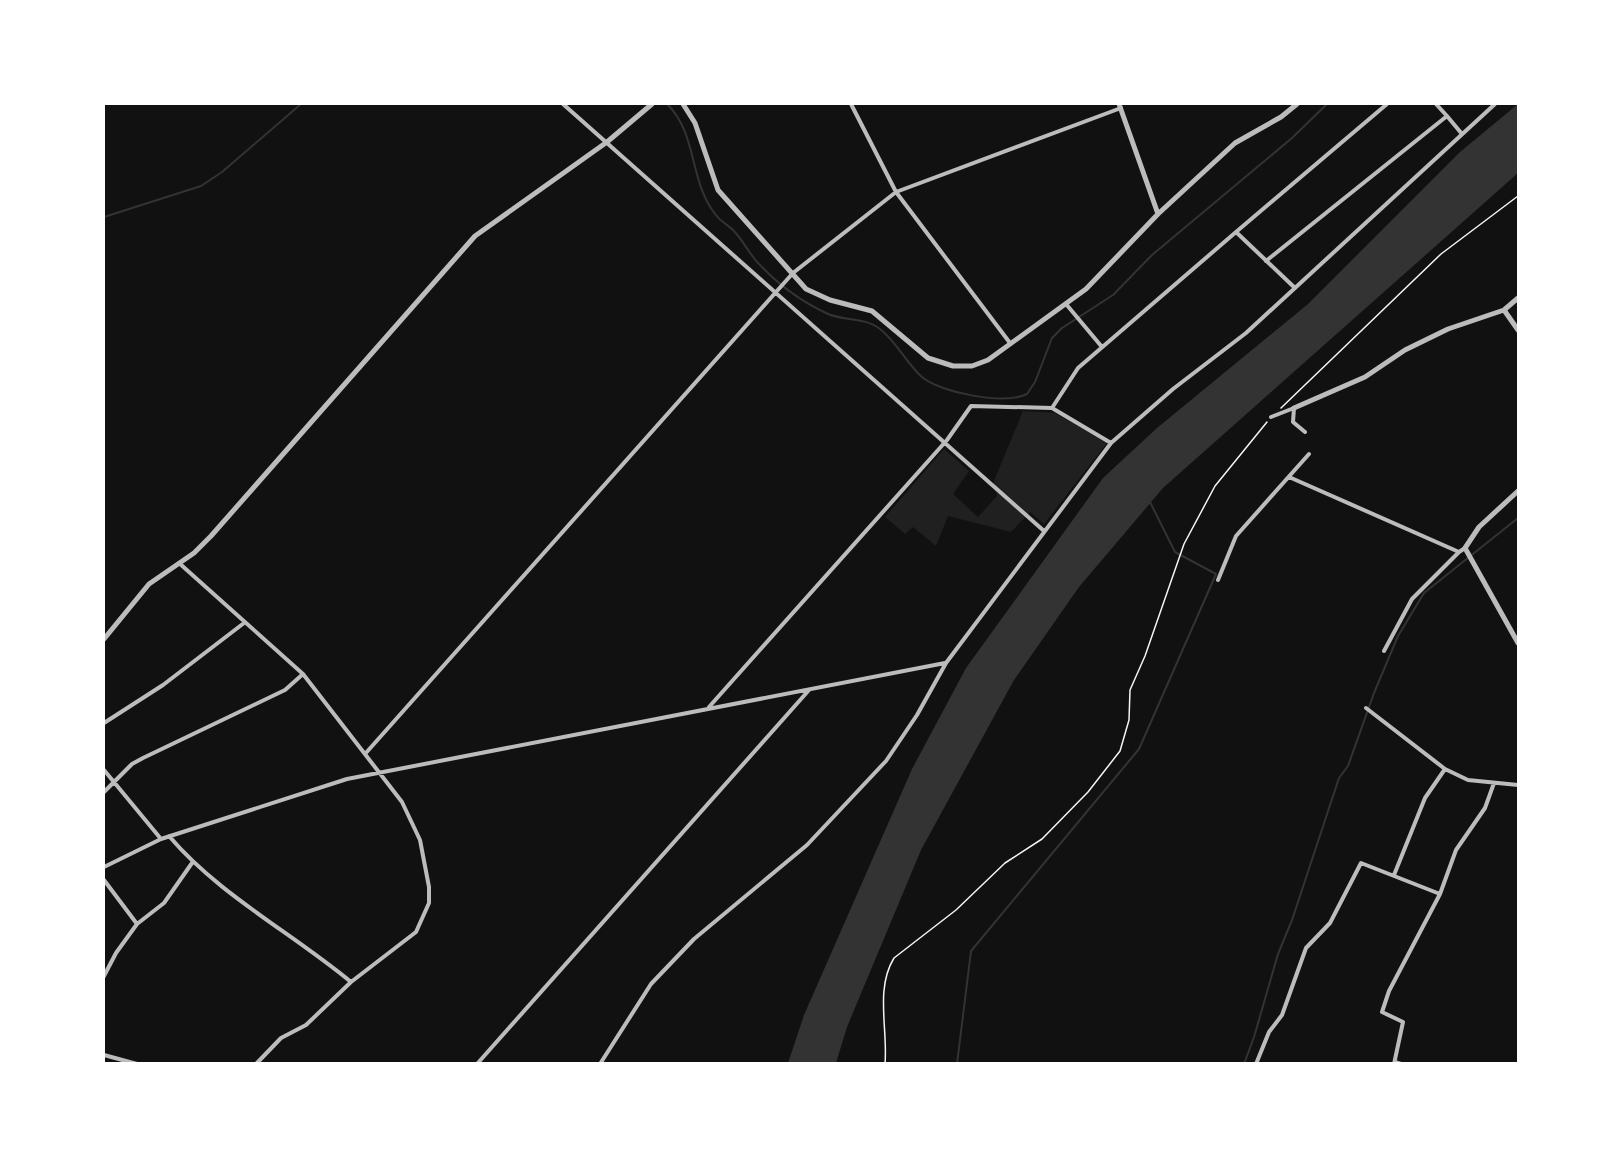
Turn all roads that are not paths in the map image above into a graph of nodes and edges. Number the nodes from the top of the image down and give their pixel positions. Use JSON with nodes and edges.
{"nodes":[{"id":1,"x":563,"y":104,"type":"edge"},
{"id":2,"x":652,"y":104,"type":"edge"},
{"id":3,"x":683,"y":104,"type":"edge"},
{"id":4,"x":851,"y":104,"type":"edge"},
{"id":5,"x":1297,"y":104,"type":"edge"},
{"id":6,"x":1387,"y":104,"type":"edge"},
{"id":7,"x":1436,"y":104,"type":"edge"},
{"id":8,"x":1495,"y":104,"type":"edge"},
{"id":9,"x":1120,"y":106,"type":"edge"},
{"id":10,"x":1447,"y":116,"type":"junction"},
{"id":11,"x":1462,"y":134,"type":"junction"},
{"id":12,"x":607,"y":142,"type":"junction"},
{"id":13,"x":896,"y":192,"type":"junction"},
{"id":14,"x":1158,"y":214,"type":"junction"},
{"id":15,"x":1236,"y":232,"type":"junction"},
{"id":16,"x":1266,"y":261,"type":"junction"},
{"id":17,"x":793,"y":273,"type":"junction"},
{"id":18,"x":1295,"y":288,"type":"junction"},
{"id":19,"x":777,"y":292,"type":"junction"},
{"id":20,"x":1518,"y":298,"type":"edge"},
{"id":21,"x":1066,"y":304,"type":"junction"},
{"id":22,"x":1504,"y":310,"type":"junction"},
{"id":23,"x":1518,"y":330,"type":"edge"},
{"id":24,"x":1011,"y":344,"type":"junction"},
{"id":25,"x":1102,"y":347,"type":"junction"},
{"id":26,"x":1053,"y":408,"type":"junction"},
{"id":27,"x":1294,"y":408,"type":"junction"},
{"id":28,"x":1271,"y":417,"type":"road end"},
{"id":29,"x":1305,"y":432,"type":"dead end"},
{"id":30,"x":944,"y":442,"type":"junction"},
{"id":31,"x":1111,"y":443,"type":"junction"},
{"id":32,"x":1309,"y":454,"type":"dead end"},
{"id":33,"x":1289,"y":477,"type":"junction"},
{"id":34,"x":1518,"y":491,"type":"edge"},
{"id":35,"x":1044,"y":531,"type":"junction"},
{"id":36,"x":1465,"y":548,"type":"junction"},
{"id":37,"x":1458,"y":552,"type":"junction"},
{"id":38,"x":179,"y":563,"type":"junction"},
{"id":39,"x":1218,"y":580,"type":"dead end"},
{"id":40,"x":244,"y":622,"type":"junction"},
{"id":41,"x":104,"y":639,"type":"edge"},
{"id":42,"x":1518,"y":643,"type":"edge"},
{"id":43,"x":1384,"y":651,"type":"dead end"},
{"id":44,"x":946,"y":663,"type":"junction"},
{"id":45,"x":303,"y":674,"type":"junction"},
{"id":46,"x":810,"y":689,"type":"junction"},
{"id":47,"x":708,"y":707,"type":"junction"},
{"id":48,"x":1366,"y":708,"type":"dead end"},
{"id":49,"x":104,"y":723,"type":"edge"},
{"id":50,"x":365,"y":754,"type":"junction"},
{"id":51,"x":1445,"y":769,"type":"junction"},
{"id":52,"x":104,"y":770,"type":"edge"},
{"id":53,"x":378,"y":771,"type":"junction"},
{"id":54,"x":113,"y":782,"type":"junction"},
{"id":55,"x":1494,"y":783,"type":"junction"},
{"id":56,"x":1518,"y":785,"type":"edge"},
{"id":57,"x":104,"y":792,"type":"edge"},
{"id":58,"x":169,"y":836,"type":"junction"},
{"id":59,"x":161,"y":839,"type":"junction"},
{"id":60,"x":192,"y":863,"type":"junction"},
{"id":61,"x":104,"y":866,"type":"edge"},
{"id":62,"x":1394,"y":875,"type":"junction"},
{"id":63,"x":104,"y":880,"type":"edge"},
{"id":64,"x":1440,"y":894,"type":"junction"},
{"id":65,"x":137,"y":924,"type":"junction"},
{"id":66,"x":104,"y":976,"type":"edge"},
{"id":67,"x":351,"y":981,"type":"junction"},
{"id":68,"x":104,"y":1055,"type":"edge"},
{"id":69,"x":1395,"y":1063,"type":"edge"},
{"id":70,"x":137,"y":1064,"type":"edge"},
{"id":71,"x":256,"y":1064,"type":"edge"},
{"id":72,"x":477,"y":1064,"type":"edge"},
{"id":73,"x":600,"y":1064,"type":"edge"},
{"id":74,"x":1256,"y":1064,"type":"edge"},
{"id":75,"x":1401,"y":1064,"type":"edge"}],
"edges":[{"from":1,"to":12,"type":"street"},
{"from":2,"to":12,"type":"street"},
{"from":3,"to":17,"type":"street"},
{"from":4,"to":13,"type":"street"},
{"from":5,"to":14,"type":"street"},
{"from":6,"to":15,"type":"street"},
{"from":7,"to":10,"type":"street"},
{"from":8,"to":11,"type":"street"},
{"from":9,"to":13,"type":"street"},
{"from":9,"to":14,"type":"street"},
{"from":10,"to":11,"type":"street"},
{"from":10,"to":16,"type":"street"},
{"from":11,"to":18,"type":"street"},
{"from":12,"to":19,"type":"street"},
{"from":12,"to":38,"type":"street"},
{"from":13,"to":17,"type":"street"},
{"from":13,"to":24,"type":"street"},
{"from":14,"to":21,"type":"street"},
{"from":15,"to":16,"type":"street"},
{"from":15,"to":25,"type":"street"},
{"from":16,"to":18,"type":"street"},
{"from":17,"to":19,"type":"street"},
{"from":17,"to":24,"type":"street"},
{"from":18,"to":31,"type":"street"},
{"from":19,"to":30,"type":"street"},
{"from":19,"to":50,"type":"street"},
{"from":20,"to":22,"type":"street"},
{"from":21,"to":24,"type":"street"},
{"from":21,"to":25,"type":"street"},
{"from":22,"to":23,"type":"street"},
{"from":22,"to":27,"type":"street"},
{"from":25,"to":26,"type":"street"},
{"from":26,"to":30,"type":"street"},
{"from":26,"to":31,"type":"street"},
{"from":27,"to":28,"type":"street"},
{"from":27,"to":29,"type":"street"},
{"from":30,"to":35,"type":"street"},
{"from":30,"to":47,"type":"street"},
{"from":31,"to":35,"type":"street"},
{"from":32,"to":33,"type":"street"},
{"from":33,"to":37,"type":"street"},
{"from":33,"to":39,"type":"street"},
{"from":34,"to":36,"type":"street"},
{"from":35,"to":44,"type":"street"},
{"from":36,"to":37,"type":"street"},
{"from":36,"to":42,"type":"street"},
{"from":37,"to":43,"type":"street"},
{"from":38,"to":40,"type":"street"},
{"from":38,"to":41,"type":"street"},
{"from":40,"to":45,"type":"street"},
{"from":40,"to":49,"type":"street"},
{"from":44,"to":46,"type":"street"},
{"from":44,"to":73,"type":"street"},
{"from":45,"to":50,"type":"street"},
{"from":45,"to":54,"type":"street"},
{"from":46,"to":47,"type":"street"},
{"from":46,"to":72,"type":"street"},
{"from":47,"to":53,"type":"street"},
{"from":48,"to":51,"type":"street"},
{"from":50,"to":53,"type":"street"},
{"from":51,"to":55,"type":"street"},
{"from":51,"to":62,"type":"street"},
{"from":52,"to":54,"type":"street"},
{"from":53,"to":58,"type":"street"},
{"from":53,"to":67,"type":"street"},
{"from":54,"to":57,"type":"street"},
{"from":54,"to":59,"type":"street"},
{"from":55,"to":56,"type":"street"},
{"from":55,"to":64,"type":"street"},
{"from":58,"to":59,"type":"street"},
{"from":58,"to":60,"type":"street"},
{"from":59,"to":61,"type":"street"},
{"from":60,"to":65,"type":"street"},
{"from":60,"to":67,"type":"street"},
{"from":62,"to":64,"type":"street"},
{"from":62,"to":74,"type":"street"},
{"from":63,"to":65,"type":"street"},
{"from":64,"to":69,"type":"street"},
{"from":65,"to":66,"type":"street"},
{"from":67,"to":71,"type":"street"},
{"from":68,"to":70,"type":"street"},
{"from":69,"to":75,"type":"street"}]}
